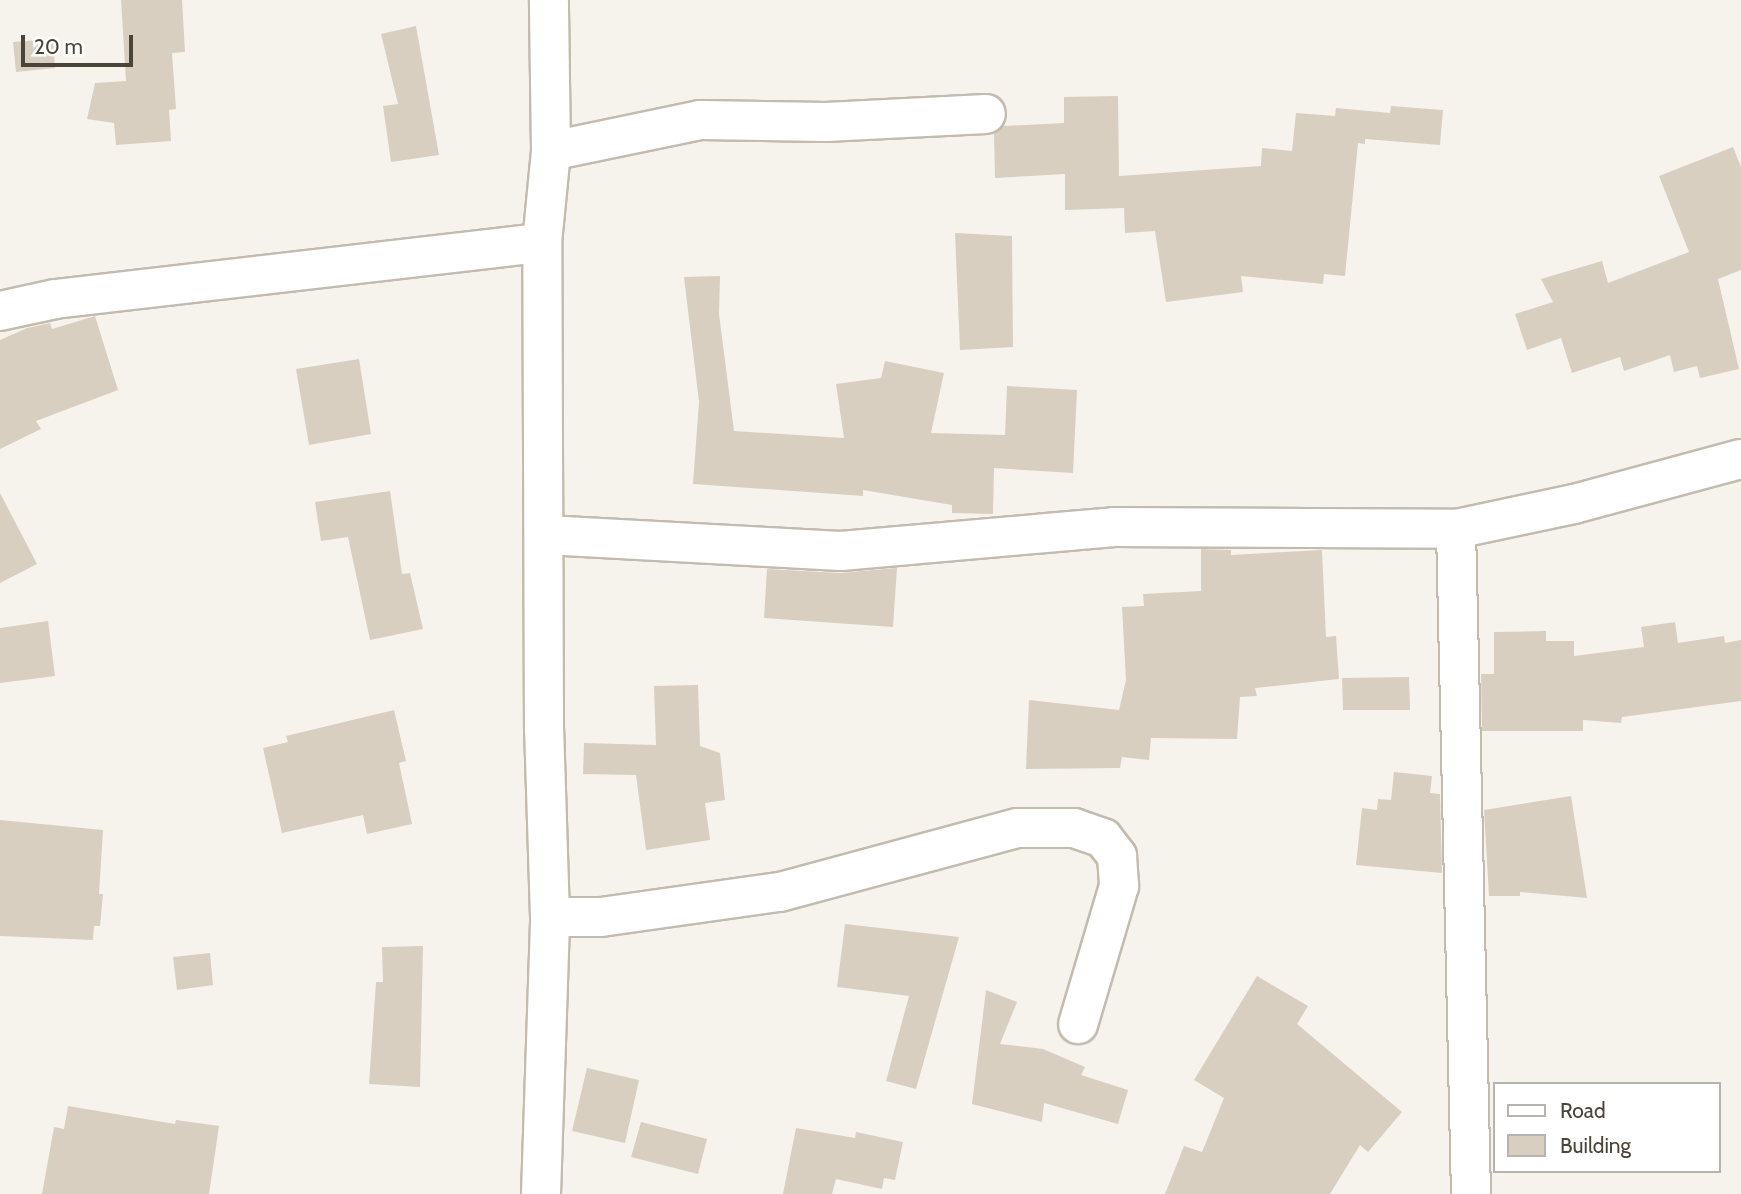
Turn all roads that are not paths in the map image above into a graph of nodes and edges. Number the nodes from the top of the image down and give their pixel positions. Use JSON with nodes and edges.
{"nodes":[{"id":1,"x":550,"y":0,"type":"edge"},
{"id":2,"x":986,"y":114,"type":"dead end"},
{"id":3,"x":551,"y":151,"type":"junction"},
{"id":4,"x":542,"y":243,"type":"junction"},
{"id":5,"x":0,"y":311,"type":"edge"},
{"id":6,"x":1741,"y":459,"type":"edge"},
{"id":7,"x":1456,"y":528,"type":"junction"},
{"id":8,"x":546,"y":535,"type":"junction"},
{"id":9,"x":550,"y":917,"type":"junction"},
{"id":10,"x":1078,"y":1024,"type":"dead end"},
{"id":11,"x":541,"y":1194,"type":"edge"},
{"id":12,"x":1471,"y":1194,"type":"edge"}],
"edges":[{"from":1,"to":3,"type":"street"},
{"from":2,"to":3,"type":"street"},
{"from":3,"to":4,"type":"street"},
{"from":4,"to":5,"type":"street"},
{"from":4,"to":8,"type":"street"},
{"from":6,"to":7,"type":"street"},
{"from":7,"to":8,"type":"street"},
{"from":7,"to":12,"type":"street"},
{"from":8,"to":9,"type":"street"},
{"from":9,"to":10,"type":"street"},
{"from":9,"to":11,"type":"street"}]}
